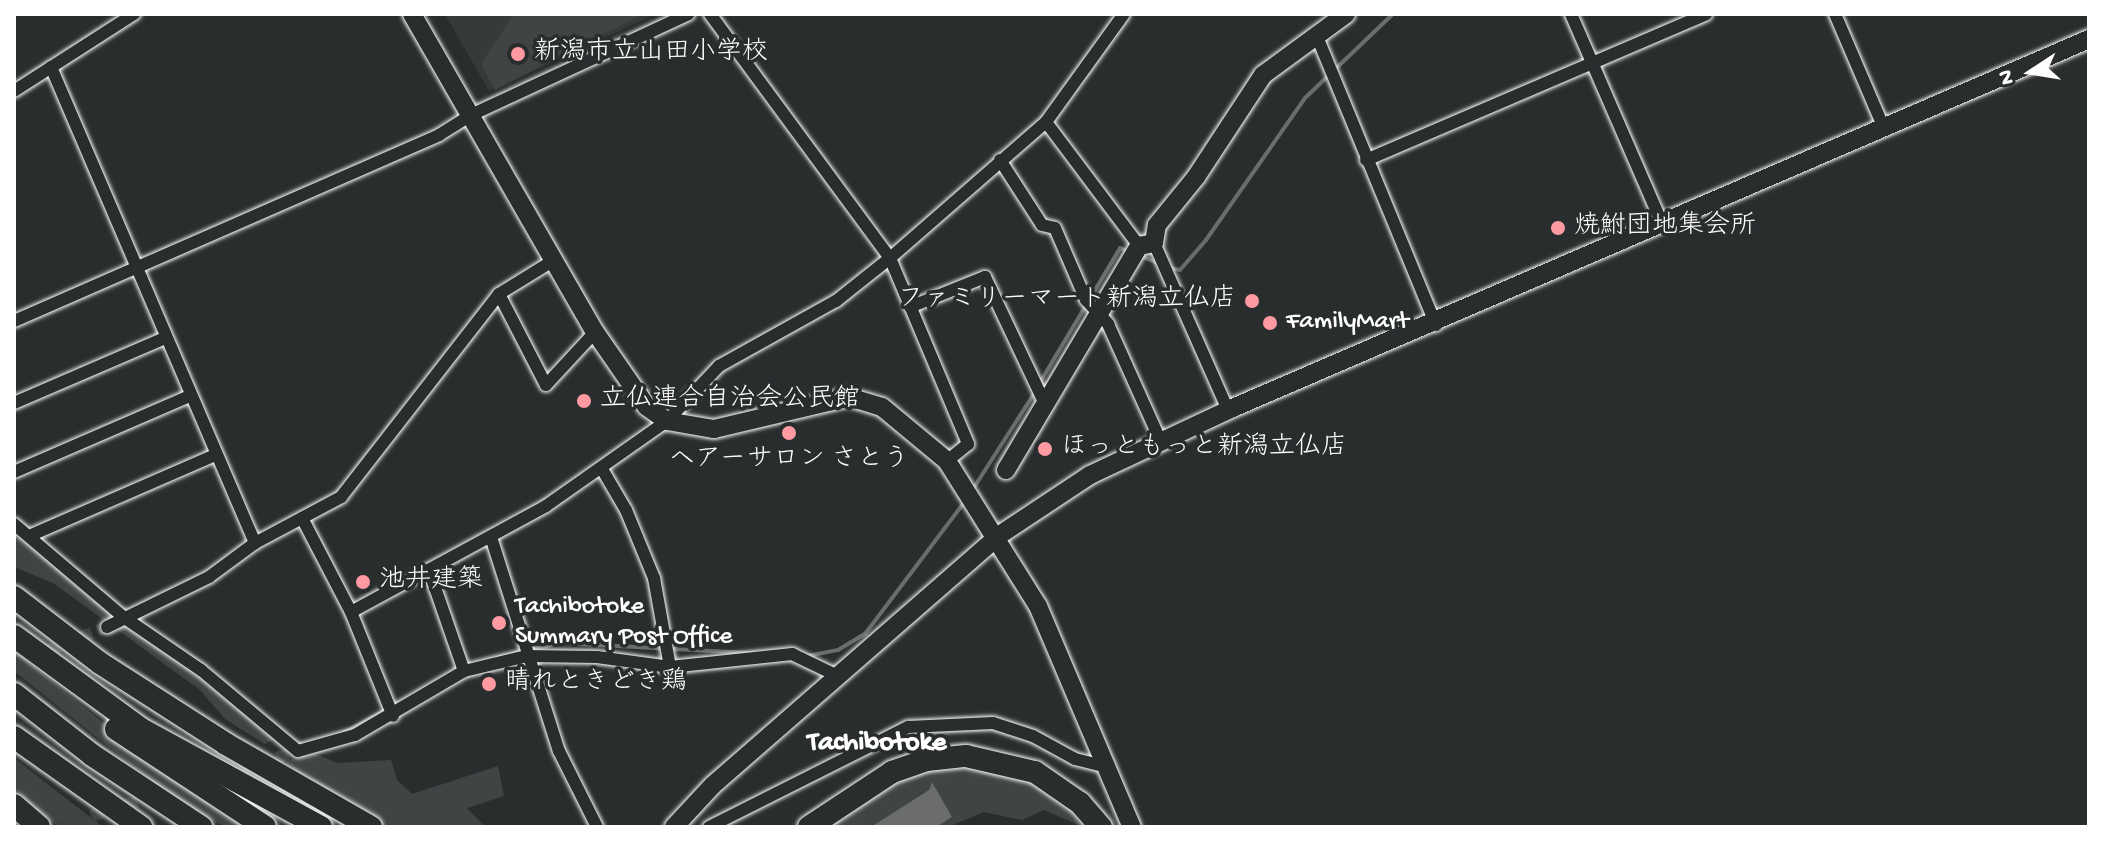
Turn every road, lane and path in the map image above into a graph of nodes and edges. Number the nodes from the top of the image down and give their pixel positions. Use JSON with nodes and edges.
{"nodes":[{"id":1,"x":134,"y":14,"type":"edge"},
{"id":2,"x":412,"y":14,"type":"edge"},
{"id":3,"x":689,"y":14,"type":"edge"},
{"id":4,"x":710,"y":14,"type":"edge"},
{"id":5,"x":1124,"y":14,"type":"edge"},
{"id":6,"x":1346,"y":14,"type":"edge"},
{"id":7,"x":1571,"y":14,"type":"edge"},
{"id":8,"x":1706,"y":14,"type":"edge"},
{"id":9,"x":1835,"y":14,"type":"edge"},
{"id":10,"x":1316,"y":34,"type":"junction"},
{"id":11,"x":2089,"y":39,"type":"edge"},
{"id":12,"x":1592,"y":63,"type":"junction"},
{"id":13,"x":51,"y":67,"type":"junction"},
{"id":14,"x":14,"y":91,"type":"edge"},
{"id":15,"x":471,"y":115,"type":"junction"},
{"id":16,"x":1046,"y":122,"type":"junction"},
{"id":17,"x":1883,"y":126,"type":"junction"},
{"id":18,"x":1000,"y":160,"type":"junction"},
{"id":19,"x":1366,"y":160,"type":"junction"},
{"id":20,"x":1661,"y":221,"type":"junction"},
{"id":21,"x":1147,"y":245,"type":"junction"},
{"id":22,"x":890,"y":258,"type":"junction"},
{"id":23,"x":554,"y":260,"type":"junction"},
{"id":24,"x":137,"y":270,"type":"junction"},
{"id":25,"x":499,"y":294,"type":"junction"},
{"id":26,"x":910,"y":307,"type":"junction"},
{"id":27,"x":1098,"y":316,"type":"junction"},
{"id":28,"x":14,"y":321,"type":"edge"},
{"id":29,"x":1436,"y":325,"type":"junction"},
{"id":30,"x":595,"y":332,"type":"junction"},
{"id":31,"x":165,"y":338,"type":"junction"},
{"id":32,"x":190,"y":396,"type":"junction"},
{"id":33,"x":14,"y":403,"type":"edge"},
{"id":34,"x":1045,"y":404,"type":"junction"},
{"id":35,"x":1228,"y":410,"type":"junction"},
{"id":36,"x":667,"y":421,"type":"junction"},
{"id":37,"x":1161,"y":442,"type":"junction"},
{"id":38,"x":215,"y":455,"type":"junction"},
{"id":39,"x":947,"y":461,"type":"junction"},
{"id":40,"x":602,"y":469,"type":"junction"},
{"id":41,"x":1006,"y":470,"type":"dead end"},
{"id":42,"x":14,"y":472,"type":"edge"},
{"id":43,"x":302,"y":518,"type":"junction"},
{"id":44,"x":14,"y":524,"type":"edge"},
{"id":45,"x":29,"y":536,"type":"junction"},
{"id":46,"x":998,"y":536,"type":"junction"},
{"id":47,"x":491,"y":537,"type":"junction"},
{"id":48,"x":255,"y":543,"type":"junction"},
{"id":49,"x":429,"y":570,"type":"junction"},
{"id":50,"x":14,"y":597,"type":"edge"},
{"id":51,"x":351,"y":612,"type":"junction"},
{"id":52,"x":122,"y":616,"type":"junction"},
{"id":53,"x":107,"y":627,"type":"tunnel mouth"},
{"id":54,"x":14,"y":637,"type":"edge"},
{"id":55,"x":527,"y":656,"type":"junction"},
{"id":56,"x":670,"y":667,"type":"junction"},
{"id":57,"x":464,"y":671,"type":"junction"},
{"id":58,"x":838,"y":676,"type":"junction"},
{"id":59,"x":14,"y":694,"type":"edge"},
{"id":60,"x":393,"y":716,"type":"junction"},
{"id":61,"x":14,"y":737,"type":"edge"},
{"id":62,"x":14,"y":753,"type":"edge"},
{"id":63,"x":1106,"y":767,"type":"junction"},
{"id":64,"x":14,"y":805,"type":"edge"},
{"id":65,"x":39,"y":827,"type":"edge"},
{"id":66,"x":113,"y":827,"type":"edge"},
{"id":67,"x":141,"y":827,"type":"edge"},
{"id":68,"x":201,"y":827,"type":"edge"},
{"id":69,"x":265,"y":827,"type":"edge"},
{"id":70,"x":321,"y":827,"type":"edge"},
{"id":71,"x":371,"y":827,"type":"edge"},
{"id":72,"x":597,"y":827,"type":"edge"},
{"id":73,"x":674,"y":827,"type":"edge"},
{"id":74,"x":709,"y":827,"type":"edge"},
{"id":75,"x":809,"y":827,"type":"edge"},
{"id":76,"x":1101,"y":827,"type":"edge"},
{"id":77,"x":1132,"y":827,"type":"edge"}],
"edges":[{"from":1,"to":13,"type":"street"},
{"from":2,"to":15,"type":"street"},
{"from":3,"to":15,"type":"street"},
{"from":4,"to":22,"type":"street"},
{"from":5,"to":16,"type":"street"},
{"from":6,"to":10,"type":"street"},
{"from":7,"to":12,"type":"street"},
{"from":8,"to":12,"type":"street"},
{"from":9,"to":17,"type":"street"},
{"from":10,"to":19,"type":"street"},
{"from":10,"to":21,"type":"street"},
{"from":11,"to":17,"type":"street"},
{"from":12,"to":19,"type":"street"},
{"from":12,"to":20,"type":"street"},
{"from":13,"to":14,"type":"street"},
{"from":13,"to":24,"type":"street"},
{"from":15,"to":23,"type":"street"},
{"from":15,"to":24,"type":"street"},
{"from":16,"to":18,"type":"street"},
{"from":16,"to":21,"type":"street"},
{"from":17,"to":20,"type":"street"},
{"from":18,"to":22,"type":"street"},
{"from":18,"to":27,"type":"street"},
{"from":19,"to":29,"type":"street"},
{"from":20,"to":29,"type":"street"},
{"from":21,"to":27,"type":"street"},
{"from":21,"to":35,"type":"street"},
{"from":22,"to":26,"type":"street"},
{"from":22,"to":36,"type":"street"},
{"from":23,"to":25,"type":"street"},
{"from":23,"to":30,"type":"street"},
{"from":24,"to":28,"type":"street"},
{"from":24,"to":31,"type":"street"},
{"from":25,"to":30,"type":"street"},
{"from":25,"to":43,"type":"street"},
{"from":26,"to":34,"type":"street"},
{"from":26,"to":39,"type":"street"},
{"from":27,"to":34,"type":"street"},
{"from":27,"to":37,"type":"street"},
{"from":29,"to":35,"type":"street"},
{"from":30,"to":36,"type":"street"},
{"from":31,"to":32,"type":"street"},
{"from":31,"to":33,"type":"street"},
{"from":32,"to":38,"type":"street"},
{"from":32,"to":42,"type":"street"},
{"from":34,"to":41,"type":"street"},
{"from":35,"to":37,"type":"street"},
{"from":36,"to":39,"type":"street"},
{"from":36,"to":40,"type":"street"},
{"from":37,"to":46,"type":"street"},
{"from":38,"to":45,"type":"street"},
{"from":38,"to":48,"type":"street"},
{"from":39,"to":46,"type":"street"},
{"from":40,"to":47,"type":"street"},
{"from":40,"to":56,"type":"street"},
{"from":43,"to":48,"type":"street"},
{"from":43,"to":51,"type":"street"},
{"from":44,"to":45,"type":"street"},
{"from":45,"to":52,"type":"street"},
{"from":46,"to":58,"type":"street"},
{"from":46,"to":63,"type":"street"},
{"from":47,"to":49,"type":"street"},
{"from":47,"to":55,"type":"street"},
{"from":48,"to":52,"type":"street"},
{"from":49,"to":51,"type":"street"},
{"from":49,"to":57,"type":"street"},
{"from":50,"to":71,"type":"highway"},
{"from":51,"to":60,"type":"street"},
{"from":52,"to":53,"type":"street"},
{"from":52,"to":60,"type":"street"},
{"from":54,"to":69,"type":"highway"},
{"from":54,"to":70,"type":"highway"},
{"from":55,"to":56,"type":"street"},
{"from":55,"to":57,"type":"street"},
{"from":55,"to":72,"type":"street"},
{"from":56,"to":58,"type":"street"},
{"from":57,"to":60,"type":"street"},
{"from":58,"to":73,"type":"street"},
{"from":59,"to":68,"type":"highway"},
{"from":61,"to":67,"type":"highway"},
{"from":62,"to":66,"type":"highway"},
{"from":63,"to":74,"type":"street"},
{"from":63,"to":77,"type":"street"},
{"from":64,"to":65,"type":"highway"},
{"from":75,"to":76,"type":"highway"}]}
